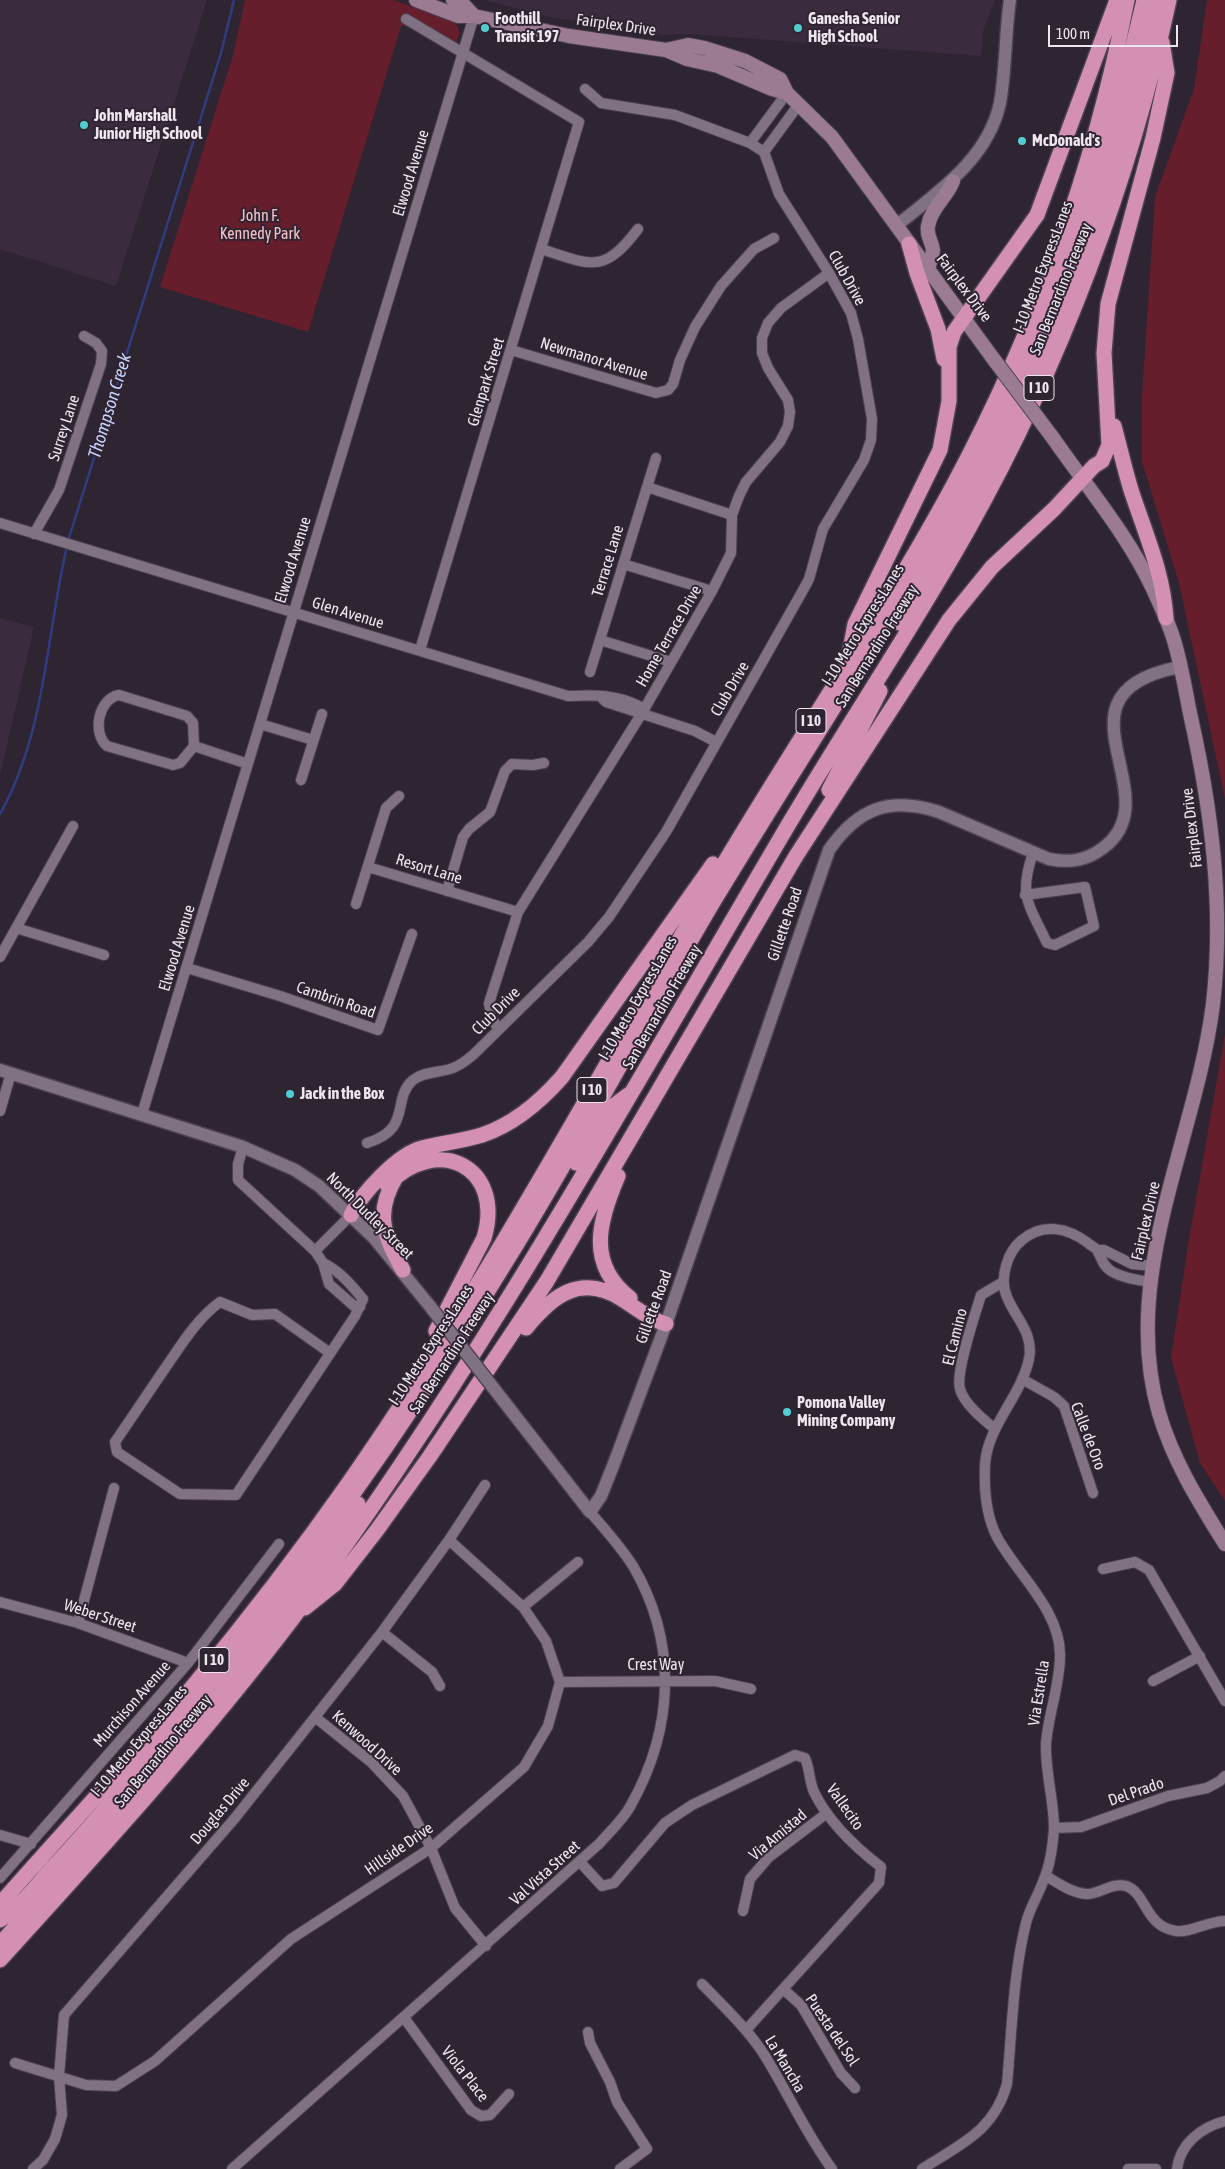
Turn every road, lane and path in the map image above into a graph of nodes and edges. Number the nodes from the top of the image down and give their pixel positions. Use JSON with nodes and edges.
{"nodes":[{"id":1,"x":416,"y":0,"type":"edge"},
{"id":2,"x":453,"y":0,"type":"edge"},
{"id":3,"x":1010,"y":0,"type":"edge"},
{"id":4,"x":1117,"y":0,"type":"edge"},
{"id":5,"x":1127,"y":0,"type":"edge"},
{"id":6,"x":1144,"y":0,"type":"edge"},
{"id":7,"x":1156,"y":0,"type":"edge"},
{"id":8,"x":1169,"y":0,"type":"edge"},
{"id":9,"x":474,"y":16,"type":"junction"},
{"id":10,"x":406,"y":19,"type":"dead end"},
{"id":11,"x":1161,"y":38,"type":"junction"},
{"id":12,"x":463,"y":54,"type":"junction"},
{"id":13,"x":585,"y":89,"type":"dead end"},
{"id":14,"x":787,"y":92,"type":"junction"},
{"id":15,"x":799,"y":104,"type":"junction"},
{"id":16,"x":750,"y":142,"type":"junction"},
{"id":17,"x":764,"y":152,"type":"junction"},
{"id":18,"x":952,"y":181,"type":"junction"},
{"id":19,"x":896,"y":226,"type":"junction"},
{"id":20,"x":638,"y":229,"type":"dead end"},
{"id":21,"x":774,"y":238,"type":"dead end"},
{"id":22,"x":909,"y":244,"type":"junction"},
{"id":23,"x":541,"y":249,"type":"junction"},
{"id":24,"x":928,"y":269,"type":"junction"},
{"id":25,"x":829,"y":272,"type":"junction"},
{"id":26,"x":964,"y":319,"type":"junction"},
{"id":27,"x":84,"y":336,"type":"dead end"},
{"id":28,"x":511,"y":350,"type":"junction"},
{"id":29,"x":947,"y":370,"type":"junction"},
{"id":30,"x":1105,"y":383,"type":"junction"},
{"id":31,"x":656,"y":458,"type":"dead end"},
{"id":32,"x":1082,"y":479,"type":"junction"},
{"id":33,"x":646,"y":487,"type":"junction"},
{"id":34,"x":732,"y":515,"type":"junction"},
{"id":35,"x":0,"y":524,"type":"edge"},
{"id":36,"x":34,"y":534,"type":"junction"},
{"id":37,"x":623,"y":564,"type":"junction"},
{"id":38,"x":712,"y":591,"type":"junction"},
{"id":39,"x":926,"y":600,"type":"junction"},
{"id":40,"x":293,"y":612,"type":"junction"},
{"id":41,"x":1166,"y":618,"type":"junction"},
{"id":42,"x":600,"y":640,"type":"junction"},
{"id":43,"x":420,"y":650,"type":"junction"},
{"id":44,"x":671,"y":662,"type":"junction"},
{"id":45,"x":848,"y":662,"type":"junction"},
{"id":46,"x":1180,"y":667,"type":"junction"},
{"id":47,"x":590,"y":672,"type":"dead end"},
{"id":48,"x":857,"y":711,"type":"junction"},
{"id":49,"x":642,"y":713,"type":"junction"},
{"id":50,"x":322,"y":714,"type":"dead end"},
{"id":51,"x":260,"y":724,"type":"junction"},
{"id":52,"x":314,"y":740,"type":"junction"},
{"id":53,"x":716,"y":742,"type":"junction"},
{"id":54,"x":194,"y":746,"type":"junction"},
{"id":55,"x":544,"y":763,"type":"dead end"},
{"id":56,"x":248,"y":764,"type":"junction"},
{"id":57,"x":774,"y":779,"type":"junction"},
{"id":58,"x":301,"y":780,"type":"dead end"},
{"id":59,"x":398,"y":796,"type":"dead end"},
{"id":60,"x":73,"y":826,"type":"dead end"},
{"id":61,"x":1033,"y":853,"type":"junction"},
{"id":62,"x":796,"y":856,"type":"junction"},
{"id":63,"x":368,"y":867,"type":"junction"},
{"id":64,"x":447,"y":890,"type":"junction"},
{"id":65,"x":1025,"y":895,"type":"junction"},
{"id":66,"x":356,"y":904,"type":"dead end"},
{"id":67,"x":518,"y":912,"type":"junction"},
{"id":68,"x":16,"y":928,"type":"junction"},
{"id":69,"x":412,"y":934,"type":"dead end"},
{"id":70,"x":104,"y":956,"type":"dead end"},
{"id":71,"x":0,"y":957,"type":"edge"},
{"id":72,"x":187,"y":968,"type":"junction"},
{"id":73,"x":498,"y":1029,"type":"junction"},
{"id":74,"x":5,"y":1072,"type":"edge"},
{"id":75,"x":634,"y":1091,"type":"junction"},
{"id":76,"x":0,"y":1111,"type":"edge"},
{"id":77,"x":142,"y":1114,"type":"junction"},
{"id":78,"x":643,"y":1116,"type":"junction"},
{"id":79,"x":367,"y":1143,"type":"dead end"},
{"id":80,"x":243,"y":1147,"type":"junction"},
{"id":81,"x":398,"y":1174,"type":"junction"},
{"id":82,"x":350,"y":1215,"type":"junction"},
{"id":83,"x":1097,"y":1250,"type":"junction"},
{"id":84,"x":315,"y":1251,"type":"junction"},
{"id":85,"x":1121,"y":1260,"type":"junction"},
{"id":86,"x":323,"y":1263,"type":"junction"},
{"id":87,"x":1154,"y":1266,"type":"junction"},
{"id":88,"x":403,"y":1270,"type":"junction"},
{"id":89,"x":1115,"y":1273,"type":"junction"},
{"id":90,"x":345,"y":1280,"type":"junction"},
{"id":91,"x":1003,"y":1282,"type":"junction"},
{"id":92,"x":1151,"y":1282,"type":"junction"},
{"id":93,"x":334,"y":1289,"type":"junction"},
{"id":94,"x":360,"y":1307,"type":"junction"},
{"id":95,"x":666,"y":1324,"type":"junction"},
{"id":96,"x":330,"y":1353,"type":"junction"},
{"id":97,"x":1022,"y":1379,"type":"junction"},
{"id":98,"x":474,"y":1392,"type":"junction"},
{"id":99,"x":404,"y":1398,"type":"junction"},
{"id":100,"x":995,"y":1429,"type":"junction"},
{"id":101,"x":485,"y":1485,"type":"dead end"},
{"id":102,"x":114,"y":1488,"type":"dead end"},
{"id":103,"x":1093,"y":1493,"type":"dead end"},
{"id":104,"x":590,"y":1512,"type":"junction"},
{"id":105,"x":449,"y":1540,"type":"junction"},
{"id":106,"x":279,"y":1544,"type":"dead end"},
{"id":107,"x":1225,"y":1544,"type":"edge"},
{"id":108,"x":578,"y":1562,"type":"dead end"},
{"id":109,"x":1103,"y":1570,"type":"dead end"},
{"id":110,"x":0,"y":1602,"type":"edge"},
{"id":111,"x":523,"y":1607,"type":"junction"},
{"id":112,"x":292,"y":1619,"type":"junction"},
{"id":113,"x":78,"y":1623,"type":"junction"},
{"id":114,"x":382,"y":1632,"type":"junction"},
{"id":115,"x":1200,"y":1656,"type":"junction"},
{"id":116,"x":188,"y":1663,"type":"junction"},
{"id":117,"x":666,"y":1679,"type":"junction"},
{"id":118,"x":1153,"y":1681,"type":"dead end"},
{"id":119,"x":560,"y":1682,"type":"junction"},
{"id":120,"x":440,"y":1686,"type":"dead end"},
{"id":121,"x":751,"y":1688,"type":"dead end"},
{"id":122,"x":1225,"y":1701,"type":"edge"},
{"id":123,"x":315,"y":1717,"type":"junction"},
{"id":124,"x":1225,"y":1776,"type":"edge"},
{"id":125,"x":828,"y":1813,"type":"junction"},
{"id":126,"x":1054,"y":1828,"type":"junction"},
{"id":127,"x":0,"y":1835,"type":"edge"},
{"id":128,"x":31,"y":1844,"type":"junction"},
{"id":129,"x":430,"y":1848,"type":"junction"},
{"id":130,"x":580,"y":1862,"type":"junction"},
{"id":131,"x":1046,"y":1876,"type":"junction"},
{"id":132,"x":0,"y":1878,"type":"edge"},
{"id":133,"x":0,"y":1904,"type":"edge"},
{"id":134,"x":743,"y":1910,"type":"dead end"},
{"id":135,"x":0,"y":1920,"type":"edge"},
{"id":136,"x":1225,"y":1922,"type":"edge"},
{"id":137,"x":0,"y":1944,"type":"edge"},
{"id":138,"x":486,"y":1946,"type":"junction"},
{"id":139,"x":0,"y":1960,"type":"edge"},
{"id":140,"x":702,"y":1984,"type":"dead end"},
{"id":141,"x":783,"y":1990,"type":"junction"},
{"id":142,"x":405,"y":2019,"type":"junction"},
{"id":143,"x":746,"y":2030,"type":"junction"},
{"id":144,"x":588,"y":2032,"type":"dead end"},
{"id":145,"x":15,"y":2063,"type":"dead end"},
{"id":146,"x":59,"y":2076,"type":"junction"},
{"id":147,"x":855,"y":2088,"type":"dead end"},
{"id":148,"x":509,"y":2094,"type":"dead end"},
{"id":149,"x":1225,"y":2122,"type":"edge"},
{"id":150,"x":33,"y":2169,"type":"edge"},
{"id":151,"x":232,"y":2169,"type":"edge"},
{"id":152,"x":620,"y":2169,"type":"edge"},
{"id":153,"x":832,"y":2169,"type":"edge"},
{"id":154,"x":922,"y":2169,"type":"edge"},
{"id":155,"x":1128,"y":2169,"type":"edge"},
{"id":156,"x":1156,"y":2169,"type":"edge"},
{"id":157,"x":1177,"y":2169,"type":"edge"}],
"edges":[{"from":1,"to":9,"type":"main road","name":"Fairplex Drive"},
{"from":2,"to":9,"type":"main road","name":"Fairplex Drive"},
{"from":3,"to":18,"type":"street"},
{"from":4,"to":26,"type":"highway"},
{"from":5,"to":45,"type":"highway","name":"San Bernardino Freeway","number":"I 10"},
{"from":6,"to":135,"type":"highway","name":"I-10 Metro ExpressLanes"},
{"from":7,"to":48,"type":"highway","name":"I-10 Metro ExpressLanes"},
{"from":8,"to":11,"type":"highway","name":"San Bernardino Freeway","number":"I 10"},
{"from":9,"to":12,"type":"street","name":"Elwood Avenue"},
{"from":9,"to":14,"type":"main road","name":"Fairplex Drive"},
{"from":10,"to":12,"type":"street"},
{"from":11,"to":30,"type":"highway"},
{"from":11,"to":39,"type":"highway","name":"San Bernardino Freeway","number":"I 10"},
{"from":12,"to":23,"type":"street","name":"Glenpark Street"},
{"from":12,"to":40,"type":"street","name":"Elwood Avenue"},
{"from":13,"to":16,"type":"street"},
{"from":14,"to":15,"type":"main road","name":"Fairplex Drive"},
{"from":14,"to":16,"type":"street"},
{"from":15,"to":17,"type":"street"},
{"from":15,"to":19,"type":"main road","name":"Fairplex Drive"},
{"from":16,"to":17,"type":"street"},
{"from":17,"to":25,"type":"street","name":"Club Drive"},
{"from":18,"to":19,"type":"street"},
{"from":18,"to":24,"type":"main road"},
{"from":19,"to":22,"type":"main road","name":"Fairplex Drive"},
{"from":20,"to":23,"type":"street"},
{"from":21,"to":28,"type":"street","name":"Newmanor Avenue"},
{"from":22,"to":24,"type":"main road","name":"Fairplex Drive"},
{"from":22,"to":29,"type":"highway"},
{"from":23,"to":28,"type":"street","name":"Glenpark Street"},
{"from":24,"to":26,"type":"main road","name":"Fairplex Drive"},
{"from":25,"to":34,"type":"street","name":"Home Terrace Drive"},
{"from":25,"to":53,"type":"street","name":"Club Drive"},
{"from":26,"to":29,"type":"highway"},
{"from":26,"to":32,"type":"main road","name":"Fairplex Drive","bridge":true},
{"from":27,"to":36,"type":"street","name":"Surrey Lane"},
{"from":28,"to":43,"type":"street","name":"Glenpark Street"},
{"from":29,"to":45,"type":"highway"},
{"from":30,"to":32,"type":"highway"},
{"from":30,"to":41,"type":"highway"},
{"from":31,"to":33,"type":"street","name":"Terrace Lane"},
{"from":32,"to":41,"type":"main road","name":"Fairplex Drive"},
{"from":32,"to":62,"type":"highway"},
{"from":33,"to":34,"type":"street"},
{"from":33,"to":37,"type":"street","name":"Terrace Lane"},
{"from":34,"to":38,"type":"street","name":"Home Terrace Drive"},
{"from":35,"to":36,"type":"street","name":"Glen Avenue"},
{"from":36,"to":40,"type":"street","name":"Glen Avenue"},
{"from":37,"to":38,"type":"street"},
{"from":37,"to":42,"type":"street","name":"Terrace Lane"},
{"from":38,"to":44,"type":"street","name":"Home Terrace Drive"},
{"from":39,"to":48,"type":"highway","name":"San Bernardino Freeway","number":"I 10"},
{"from":39,"to":62,"type":"highway"},
{"from":40,"to":43,"type":"street","name":"Glen Avenue"},
{"from":40,"to":51,"type":"street","name":"Elwood Avenue"},
{"from":41,"to":46,"type":"main road","name":"Fairplex Drive"},
{"from":42,"to":44,"type":"street"},
{"from":42,"to":47,"type":"street","name":"Terrace Lane"},
{"from":43,"to":49,"type":"street","name":"Glen Avenue"},
{"from":44,"to":49,"type":"street","name":"Home Terrace Drive"},
{"from":45,"to":57,"type":"highway","name":"San Bernardino Freeway","number":"I 10"},
{"from":46,"to":61,"type":"street","name":"Gillette Road"},
{"from":46,"to":87,"type":"main road","name":"Fairplex Drive"},
{"from":48,"to":75,"type":"highway","name":"San Bernardino Freeway","number":"I 10"},
{"from":49,"to":53,"type":"street","name":"Glen Avenue"},
{"from":49,"to":67,"type":"street","name":"Home Terrace Drive"},
{"from":50,"to":52,"type":"street"},
{"from":51,"to":52,"type":"street"},
{"from":51,"to":56,"type":"street","name":"Elwood Avenue"},
{"from":52,"to":58,"type":"street"},
{"from":53,"to":73,"type":"street","name":"Club Drive"},
{"from":54,"to":54,"type":"street"},
{"from":54,"to":56,"type":"street"},
{"from":55,"to":64,"type":"street"},
{"from":56,"to":72,"type":"street","name":"Elwood Avenue"},
{"from":57,"to":82,"type":"highway"},
{"from":57,"to":99,"type":"highway","name":"San Bernardino Freeway","number":"I 10"},
{"from":59,"to":63,"type":"street"},
{"from":60,"to":68,"type":"street"},
{"from":61,"to":65,"type":"street"},
{"from":61,"to":95,"type":"street","name":"Gillette Road"},
{"from":62,"to":78,"type":"highway"},
{"from":63,"to":64,"type":"street","name":"Resort Lane"},
{"from":63,"to":66,"type":"street"},
{"from":64,"to":67,"type":"street","name":"Resort Lane"},
{"from":65,"to":65,"type":"street"},
{"from":67,"to":73,"type":"street","name":"Home Terrace Drive"},
{"from":68,"to":70,"type":"street"},
{"from":68,"to":71,"type":"street"},
{"from":69,"to":72,"type":"street","name":"Cambrin Road"},
{"from":72,"to":77,"type":"street","name":"Elwood Avenue"},
{"from":73,"to":79,"type":"street","name":"Club Drive"},
{"from":74,"to":76,"type":"street"},
{"from":74,"to":77,"type":"street","name":"North Dudley Street"},
{"from":75,"to":112,"type":"highway","name":"San Bernardino Freeway","number":"I 10"},
{"from":75,"to":137,"type":"highway","name":"I-10 Metro ExpressLanes"},
{"from":77,"to":80,"type":"street","name":"North Dudley Street"},
{"from":78,"to":95,"type":"highway"},
{"from":78,"to":98,"type":"highway"},
{"from":80,"to":82,"type":"street","name":"North Dudley Street"},
{"from":80,"to":84,"type":"street"},
{"from":81,"to":82,"type":"highway"},
{"from":81,"to":88,"type":"highway"},
{"from":81,"to":99,"type":"highway"},
{"from":82,"to":84,"type":"street"},
{"from":82,"to":88,"type":"street","name":"North Dudley Street"},
{"from":83,"to":85,"type":"street"},
{"from":83,"to":89,"type":"street"},
{"from":83,"to":91,"type":"street"},
{"from":84,"to":86,"type":"street"},
{"from":85,"to":87,"type":"street"},
{"from":85,"to":89,"type":"street"},
{"from":86,"to":90,"type":"street"},
{"from":86,"to":93,"type":"street"},
{"from":87,"to":92,"type":"main road","name":"Fairplex Drive"},
{"from":88,"to":104,"type":"street","name":"North Dudley Street","bridge":true},
{"from":89,"to":92,"type":"street"},
{"from":90,"to":93,"type":"street"},
{"from":90,"to":94,"type":"street"},
{"from":91,"to":97,"type":"street","name":"Via Estrella"},
{"from":91,"to":100,"type":"street","name":"El Camino"},
{"from":92,"to":107,"type":"main road","name":"Fairplex Drive"},
{"from":93,"to":94,"type":"street"},
{"from":94,"to":96,"type":"street"},
{"from":95,"to":98,"type":"highway"},
{"from":95,"to":104,"type":"street","name":"Gillette Road"},
{"from":96,"to":96,"type":"street"},
{"from":97,"to":100,"type":"street","name":"Via Estrella"},
{"from":97,"to":103,"type":"street","name":"Calle de Oro"},
{"from":98,"to":112,"type":"highway"},
{"from":99,"to":133,"type":"highway","name":"San Bernardino Freeway","number":"I 10"},
{"from":100,"to":126,"type":"street","name":"Via Estrella"},
{"from":101,"to":105,"type":"street","name":"Douglas Drive"},
{"from":102,"to":113,"type":"street"},
{"from":104,"to":117,"type":"street","name":"Val Vista Street"},
{"from":105,"to":111,"type":"street"},
{"from":105,"to":114,"type":"street","name":"Douglas Drive"},
{"from":106,"to":116,"type":"street","name":"Murchison Avenue"},
{"from":108,"to":111,"type":"street"},
{"from":109,"to":115,"type":"street"},
{"from":110,"to":113,"type":"street","name":"Weber Street"},
{"from":111,"to":119,"type":"street"},
{"from":112,"to":139,"type":"highway","name":"San Bernardino Freeway","number":"I 10"},
{"from":113,"to":116,"type":"street","name":"Weber Street"},
{"from":114,"to":120,"type":"street"},
{"from":114,"to":123,"type":"street","name":"Douglas Drive"},
{"from":115,"to":118,"type":"street"},
{"from":115,"to":122,"type":"street"},
{"from":116,"to":128,"type":"street","name":"Murchison Avenue"},
{"from":117,"to":119,"type":"street","name":"Crest Way"},
{"from":117,"to":121,"type":"street","name":"Crest Way"},
{"from":117,"to":130,"type":"street","name":"Val Vista Street"},
{"from":119,"to":129,"type":"street","name":"Hillside Drive"},
{"from":123,"to":129,"type":"street","name":"Kenwood Drive"},
{"from":123,"to":146,"type":"street","name":"Douglas Drive"},
{"from":124,"to":126,"type":"street","name":"Del Prado"},
{"from":125,"to":130,"type":"street","name":"Vallecito"},
{"from":125,"to":134,"type":"street","name":"Via Amistad"},
{"from":125,"to":141,"type":"street","name":"Vallecito"},
{"from":126,"to":131,"type":"street","name":"Via Estrella"},
{"from":127,"to":128,"type":"street"},
{"from":128,"to":132,"type":"street","name":"Murchison Avenue"},
{"from":129,"to":138,"type":"street","name":"Kenwood Drive"},
{"from":129,"to":146,"type":"street","name":"Hillside Drive"},
{"from":130,"to":138,"type":"street","name":"Val Vista Street"},
{"from":131,"to":136,"type":"street"},
{"from":131,"to":154,"type":"street","name":"Via Estrella"},
{"from":138,"to":142,"type":"street","name":"Val Vista Street"},
{"from":140,"to":143,"type":"street","name":"La Mancha"},
{"from":141,"to":143,"type":"street","name":"Vallecito"},
{"from":141,"to":147,"type":"street","name":"Puesta del Sol"},
{"from":142,"to":148,"type":"street","name":"Viola Place"},
{"from":142,"to":151,"type":"street","name":"Val Vista Street"},
{"from":143,"to":153,"type":"street","name":"La Mancha"},
{"from":144,"to":152,"type":"street"},
{"from":145,"to":146,"type":"street","name":"Hillside Drive"},
{"from":146,"to":150,"type":"street","name":"Douglas Drive"},
{"from":149,"to":157,"type":"street"},
{"from":155,"to":156,"type":"street"}]}
